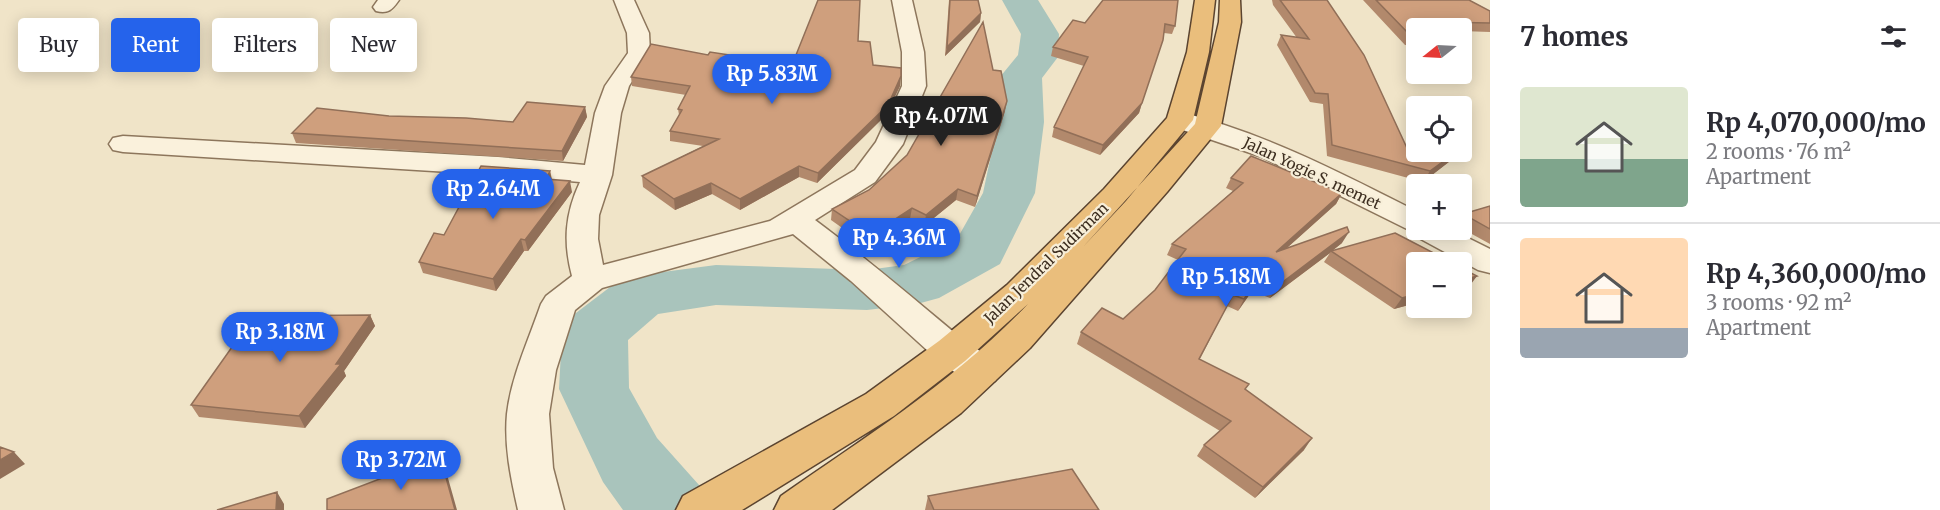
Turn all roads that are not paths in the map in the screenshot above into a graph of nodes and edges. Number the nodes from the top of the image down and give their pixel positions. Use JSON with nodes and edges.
{"nodes":[{"id":1,"x":624,"y":0,"type":"edge"},
{"id":2,"x":902,"y":0,"type":"edge"},
{"id":3,"x":1205,"y":0,"type":"edge"},
{"id":4,"x":1230,"y":0,"type":"edge"},
{"id":5,"x":1194,"y":123,"type":"junction"},
{"id":6,"x":123,"y":144,"type":"dead end"},
{"id":7,"x":598,"y":175,"type":"junction"},
{"id":8,"x":1406,"y":218,"type":"edge"},
{"id":9,"x":795,"y":220,"type":"junction"},
{"id":10,"x":1447,"y":240,"type":"edge"},
{"id":11,"x":1490,"y":262,"type":"edge"},
{"id":12,"x":590,"y":280,"type":"junction"},
{"id":13,"x":967,"y":361,"type":"junction"},
{"id":14,"x":709,"y":505,"type":"edge"},
{"id":15,"x":541,"y":510,"type":"edge"},
{"id":16,"x":796,"y":510,"type":"edge"}],
"edges":[{"from":1,"to":7,"type":"street"},
{"from":2,"to":9,"type":"street"},
{"from":3,"to":5,"type":"highway","name":"Jalan Jendral Sudirman"},
{"from":4,"to":5,"type":"highway","name":"Jalan Jendral Sudirman"},
{"from":5,"to":8,"type":"street","name":"Jalan Yogie S. memet"},
{"from":5,"to":13,"type":"highway","name":"Jalan Jendral Sudirman"},
{"from":6,"to":7,"type":"street"},
{"from":7,"to":12,"type":"street"},
{"from":9,"to":12,"type":"street"},
{"from":9,"to":13,"type":"street"},
{"from":10,"to":11,"type":"street"},
{"from":12,"to":15,"type":"street"},
{"from":13,"to":14,"type":"highway","name":"Jalan Jendral Sudirman"},
{"from":13,"to":16,"type":"highway","name":"Jalan Jendral Sudirman"}]}
